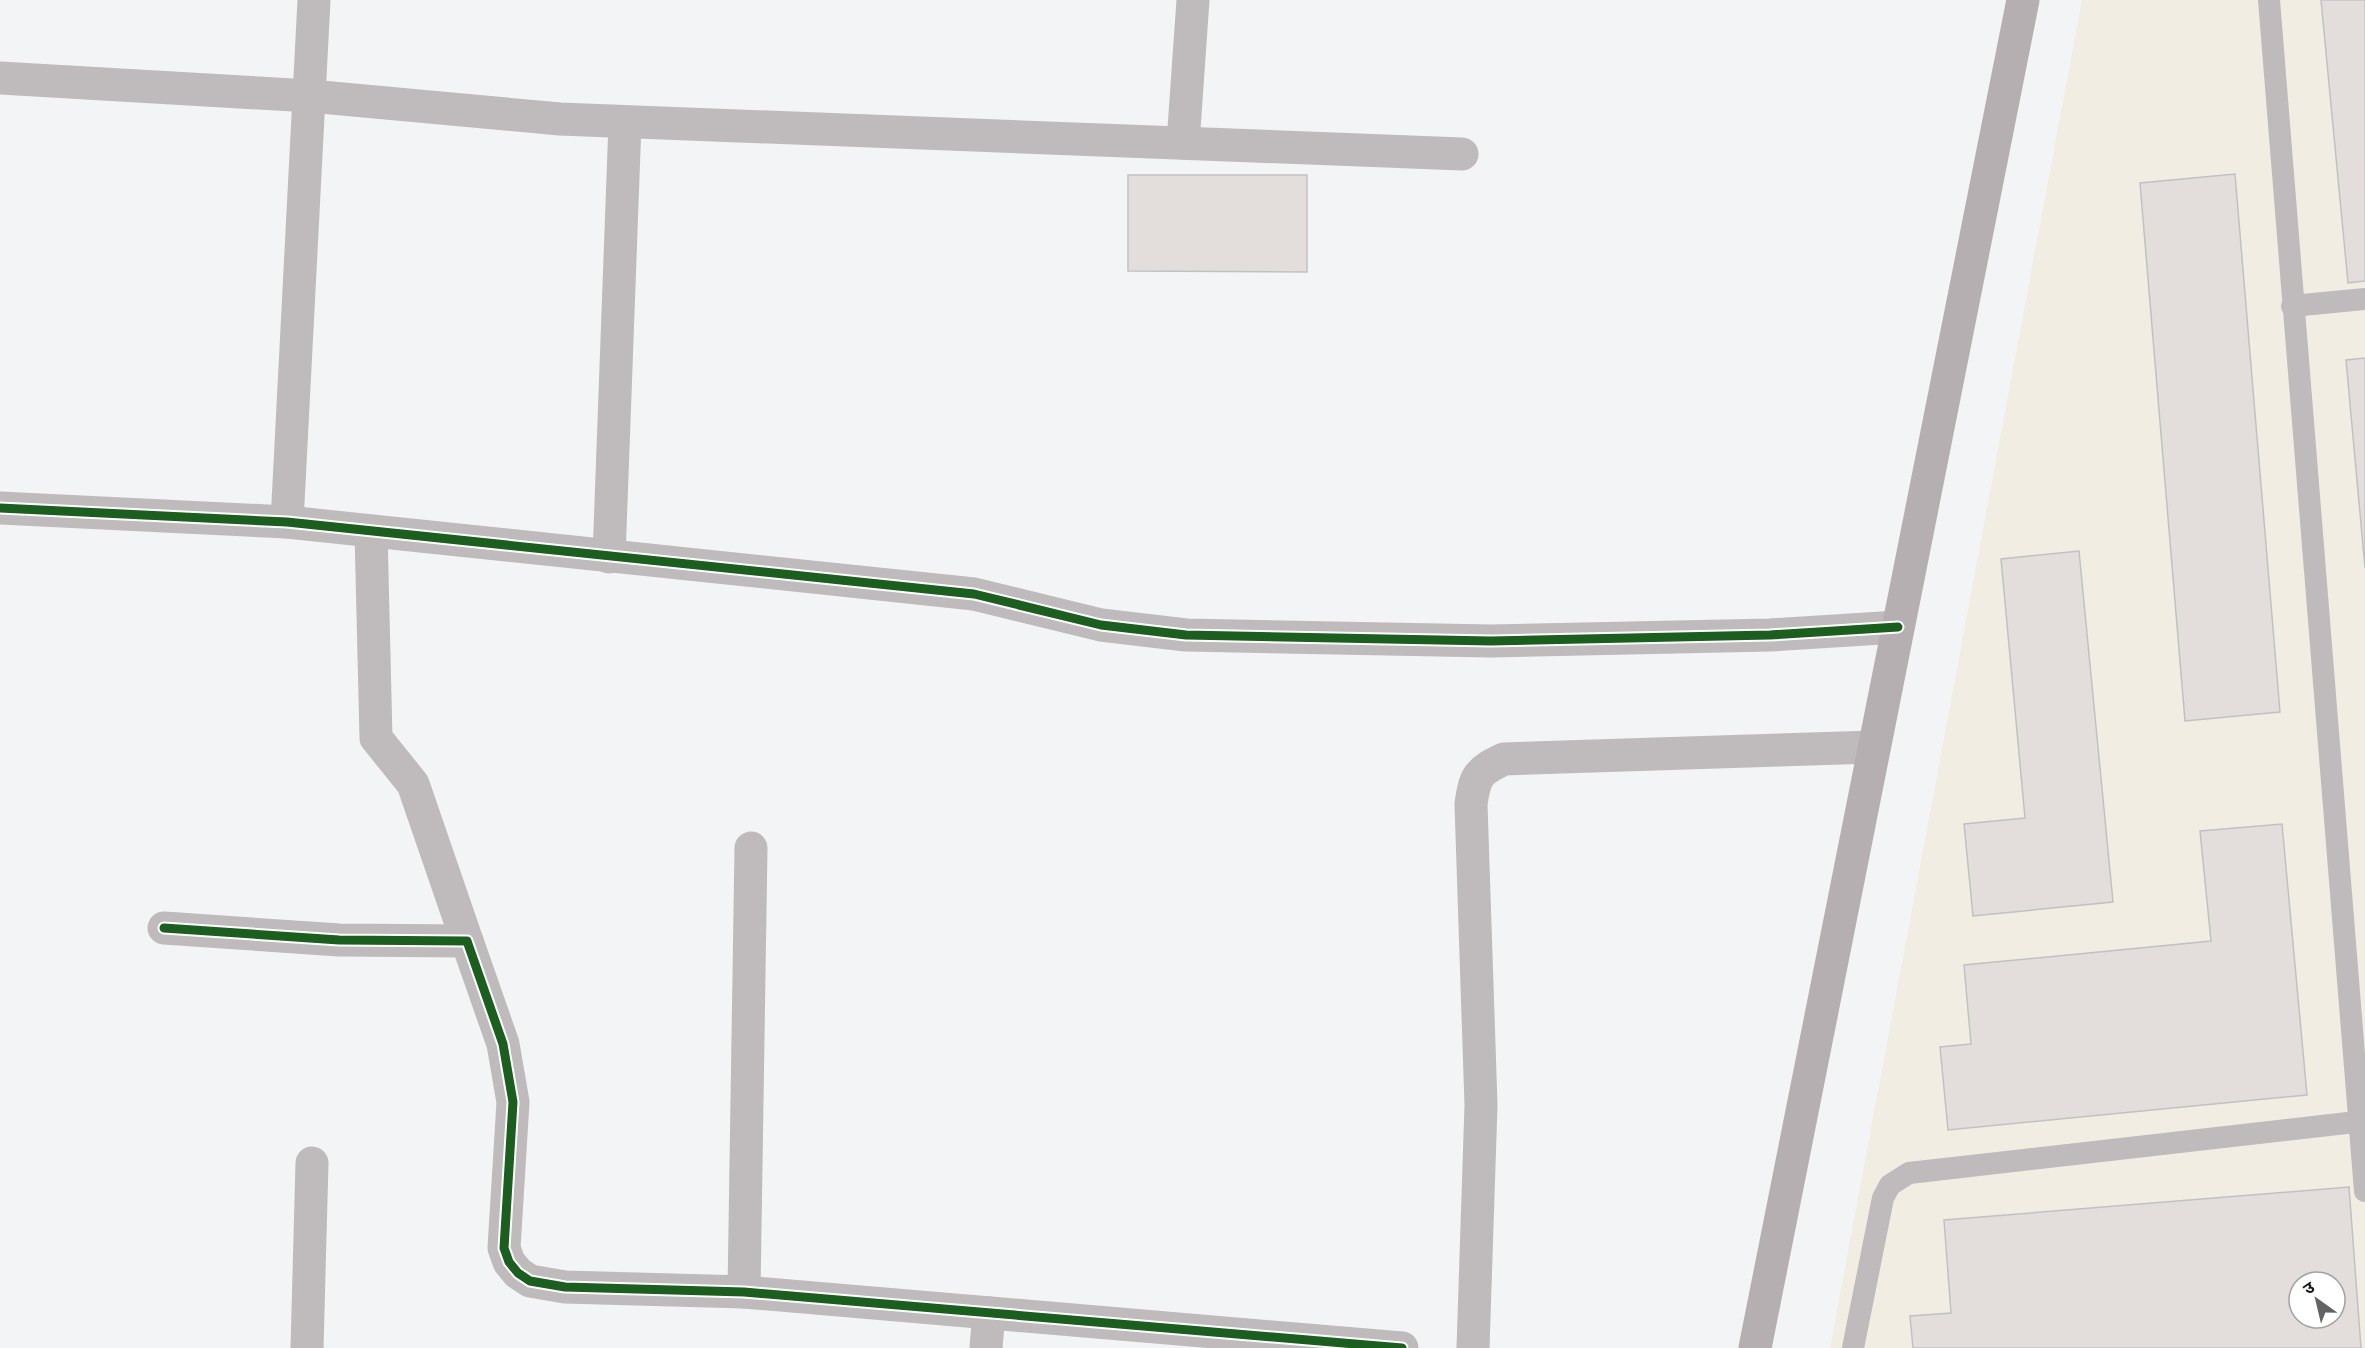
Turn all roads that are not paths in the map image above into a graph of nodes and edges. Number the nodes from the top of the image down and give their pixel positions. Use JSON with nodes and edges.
{"nodes":[{"id":1,"x":314,"y":0,"type":"edge"},
{"id":2,"x":1193,"y":0,"type":"edge"},
{"id":3,"x":2024,"y":0,"type":"edge"},
{"id":4,"x":2269,"y":0,"type":"edge"},
{"id":5,"x":0,"y":78,"type":"edge"},
{"id":6,"x":310,"y":96,"type":"junction"},
{"id":7,"x":625,"y":123,"type":"junction"},
{"id":8,"x":1183,"y":143,"type":"junction"},
{"id":9,"x":1462,"y":154,"type":"dead end"},
{"id":10,"x":2365,"y":299,"type":"edge"},
{"id":11,"x":2292,"y":306,"type":"junction"},
{"id":12,"x":0,"y":508,"type":"edge"},
{"id":13,"x":287,"y":522,"type":"junction"},
{"id":14,"x":370,"y":532,"type":"junction"},
{"id":15,"x":609,"y":557,"type":"junction"},
{"id":16,"x":1898,"y":627,"type":"junction"},
{"id":17,"x":1874,"y":747,"type":"junction"},
{"id":18,"x":752,"y":848,"type":"dead end"},
{"id":19,"x":164,"y":928,"type":"dead end"},
{"id":20,"x":466,"y":941,"type":"junction"},
{"id":21,"x":2362,"y":1121,"type":"edge"},
{"id":22,"x":312,"y":1162,"type":"dead end"},
{"id":23,"x":2365,"y":1191,"type":"edge"},
{"id":24,"x":744,"y":1292,"type":"junction"},
{"id":25,"x":989,"y":1313,"type":"junction"},
{"id":26,"x":307,"y":1348,"type":"edge"},
{"id":27,"x":986,"y":1348,"type":"edge"},
{"id":28,"x":1402,"y":1348,"type":"edge"},
{"id":29,"x":1473,"y":1348,"type":"edge"},
{"id":30,"x":1755,"y":1348,"type":"edge"},
{"id":31,"x":1853,"y":1348,"type":"edge"}],
"edges":[{"from":1,"to":6,"type":"street"},
{"from":2,"to":8,"type":"street"},
{"from":3,"to":16,"type":"main road"},
{"from":4,"to":11,"type":"lane"},
{"from":5,"to":6,"type":"street"},
{"from":6,"to":7,"type":"street"},
{"from":6,"to":13,"type":"street"},
{"from":7,"to":8,"type":"street"},
{"from":7,"to":15,"type":"street"},
{"from":8,"to":9,"type":"street"},
{"from":10,"to":11,"type":"lane"},
{"from":11,"to":21,"type":"lane"},
{"from":12,"to":13,"type":"street"},
{"from":13,"to":14,"type":"street"},
{"from":14,"to":15,"type":"street"},
{"from":14,"to":20,"type":"street"},
{"from":15,"to":16,"type":"street"},
{"from":16,"to":17,"type":"main road"},
{"from":17,"to":29,"type":"street"},
{"from":17,"to":30,"type":"main road"},
{"from":18,"to":24,"type":"street"},
{"from":19,"to":20,"type":"street"},
{"from":20,"to":24,"type":"street"},
{"from":21,"to":23,"type":"lane"},
{"from":21,"to":31,"type":"lane"},
{"from":22,"to":26,"type":"street"},
{"from":24,"to":25,"type":"street"},
{"from":25,"to":27,"type":"street"},
{"from":25,"to":28,"type":"street"}]}
